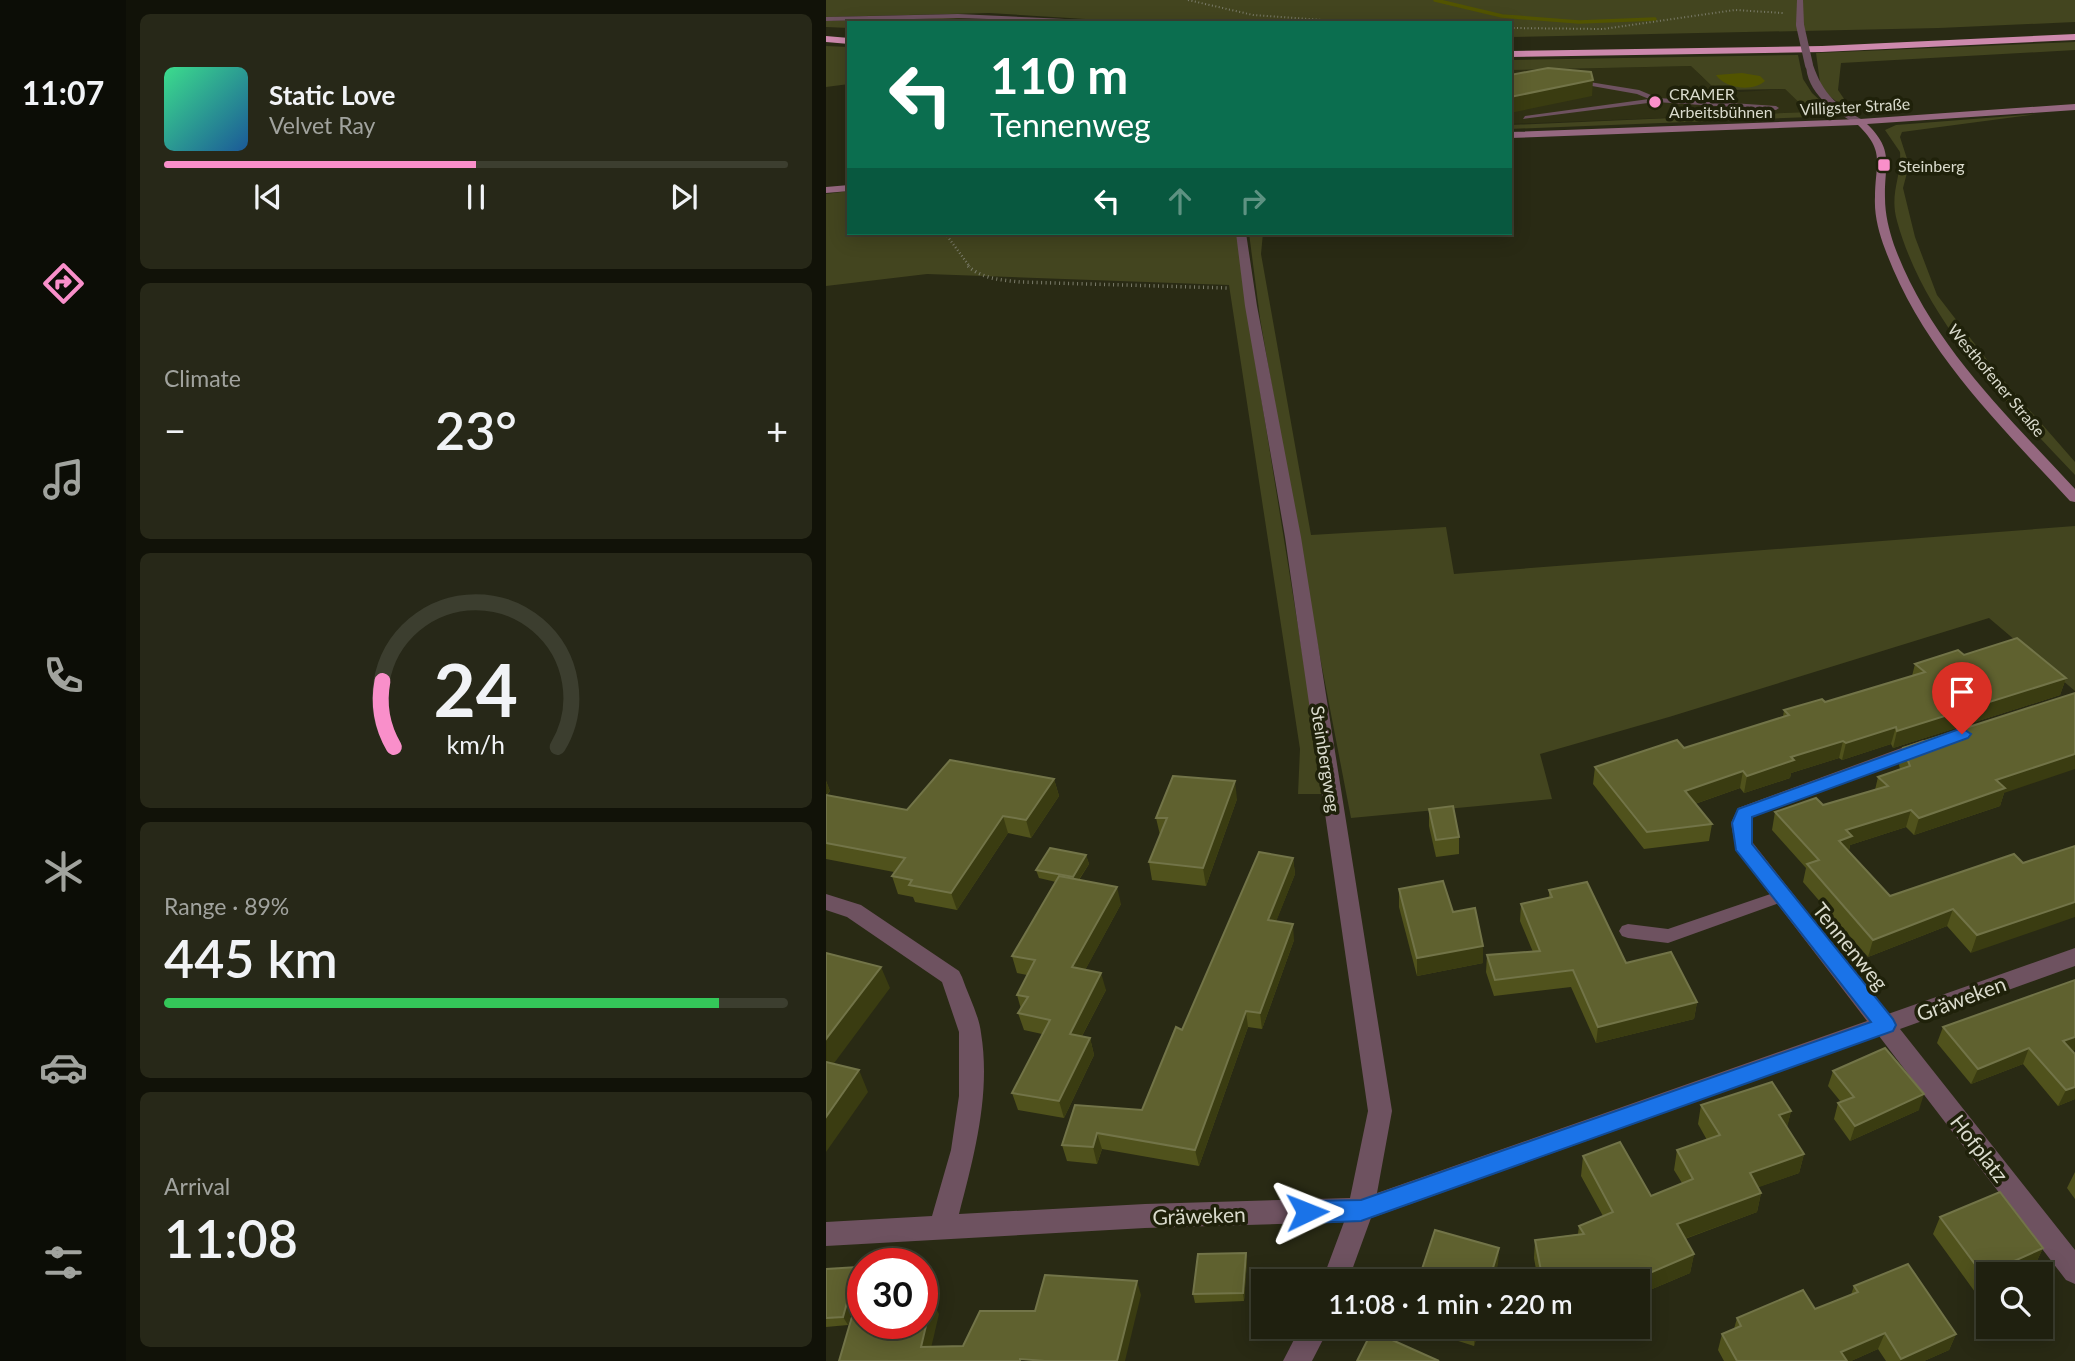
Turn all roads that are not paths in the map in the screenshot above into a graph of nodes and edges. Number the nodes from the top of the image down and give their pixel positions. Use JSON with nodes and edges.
{"nodes":[{"id":1,"x":1800,"y":0,"type":"edge"},
{"id":2,"x":896,"y":9,"type":"dead end"},
{"id":3,"x":918,"y":13,"type":"dead end"},
{"id":4,"x":826,"y":19,"type":"edge"},
{"id":5,"x":1066,"y":21,"type":"edge"},
{"id":6,"x":2075,"y":29,"type":"edge"},
{"id":7,"x":826,"y":31,"type":"edge"},
{"id":8,"x":847,"y":32,"type":"edge"},
{"id":9,"x":2075,"y":37,"type":"edge"},
{"id":10,"x":826,"y":39,"type":"edge"},
{"id":11,"x":847,"y":40,"type":"edge"},
{"id":12,"x":1512,"y":46,"type":"edge"},
{"id":13,"x":1512,"y":54,"type":"edge"},
{"id":14,"x":1566,"y":80,"type":"edge"},
{"id":15,"x":1657,"y":100,"type":"junction"},
{"id":16,"x":2075,"y":107,"type":"edge"},
{"id":17,"x":1776,"y":108,"type":"dead end"},
{"id":18,"x":1525,"y":118,"type":"dead end"},
{"id":19,"x":1860,"y":122,"type":"junction"},
{"id":20,"x":1512,"y":135,"type":"edge"},
{"id":21,"x":847,"y":188,"type":"edge"},
{"id":22,"x":826,"y":190,"type":"edge"},
{"id":23,"x":1241,"y":235,"type":"edge"},
{"id":24,"x":2075,"y":498,"type":"edge"},
{"id":25,"x":1938,"y":742,"type":"edge"},
{"id":26,"x":1782,"y":896,"type":"junction"},
{"id":27,"x":826,"y":902,"type":"edge"},
{"id":28,"x":1628,"y":931,"type":"dead end"},
{"id":29,"x":2075,"y":957,"type":"edge"},
{"id":30,"x":1885,"y":1025,"type":"junction"},
{"id":31,"x":1361,"y":1210,"type":"junction"},
{"id":32,"x":942,"y":1228,"type":"junction"},
{"id":33,"x":826,"y":1234,"type":"edge"},
{"id":34,"x":1339,"y":1269,"type":"edge"},
{"id":35,"x":2075,"y":1270,"type":"edge"},
{"id":36,"x":1309,"y":1339,"type":"edge"},
{"id":37,"x":1297,"y":1361,"type":"edge"}],
"edges":[{"from":1,"to":19,"type":"street","bridge":true},
{"from":2,"to":3,"type":"lane"},
{"from":4,"to":5,"type":"lane"},
{"from":6,"to":12,"type":"highway"},
{"from":7,"to":8,"type":"highway"},
{"from":9,"to":13,"type":"highway"},
{"from":10,"to":11,"type":"highway"},
{"from":14,"to":15,"type":"lane"},
{"from":15,"to":17,"type":"lane"},
{"from":15,"to":18,"type":"lane"},
{"from":16,"to":19,"type":"street","name":"Villigster Straße"},
{"from":19,"to":20,"type":"street","name":"Villigster Straße"},
{"from":19,"to":24,"type":"street","name":"Westhofener Straße"},
{"from":21,"to":22,"type":"street"},
{"from":23,"to":31,"type":"street","name":"Steinbergweg"},
{"from":25,"to":26,"type":"street","name":"Tennenweg"},
{"from":26,"to":28,"type":"lane"},
{"from":26,"to":30,"type":"street","name":"Tennenweg"},
{"from":27,"to":32,"type":"street"},
{"from":29,"to":30,"type":"street","name":"Gräweken"},
{"from":30,"to":31,"type":"street","name":"Gräweken"},
{"from":30,"to":35,"type":"street","name":"Hofplatz"},
{"from":31,"to":32,"type":"street","name":"Gräweken"},
{"from":31,"to":34,"type":"street","name":"Steinbergweg"},
{"from":32,"to":33,"type":"street","name":"Gräweken"},
{"from":36,"to":37,"type":"street"}]}
